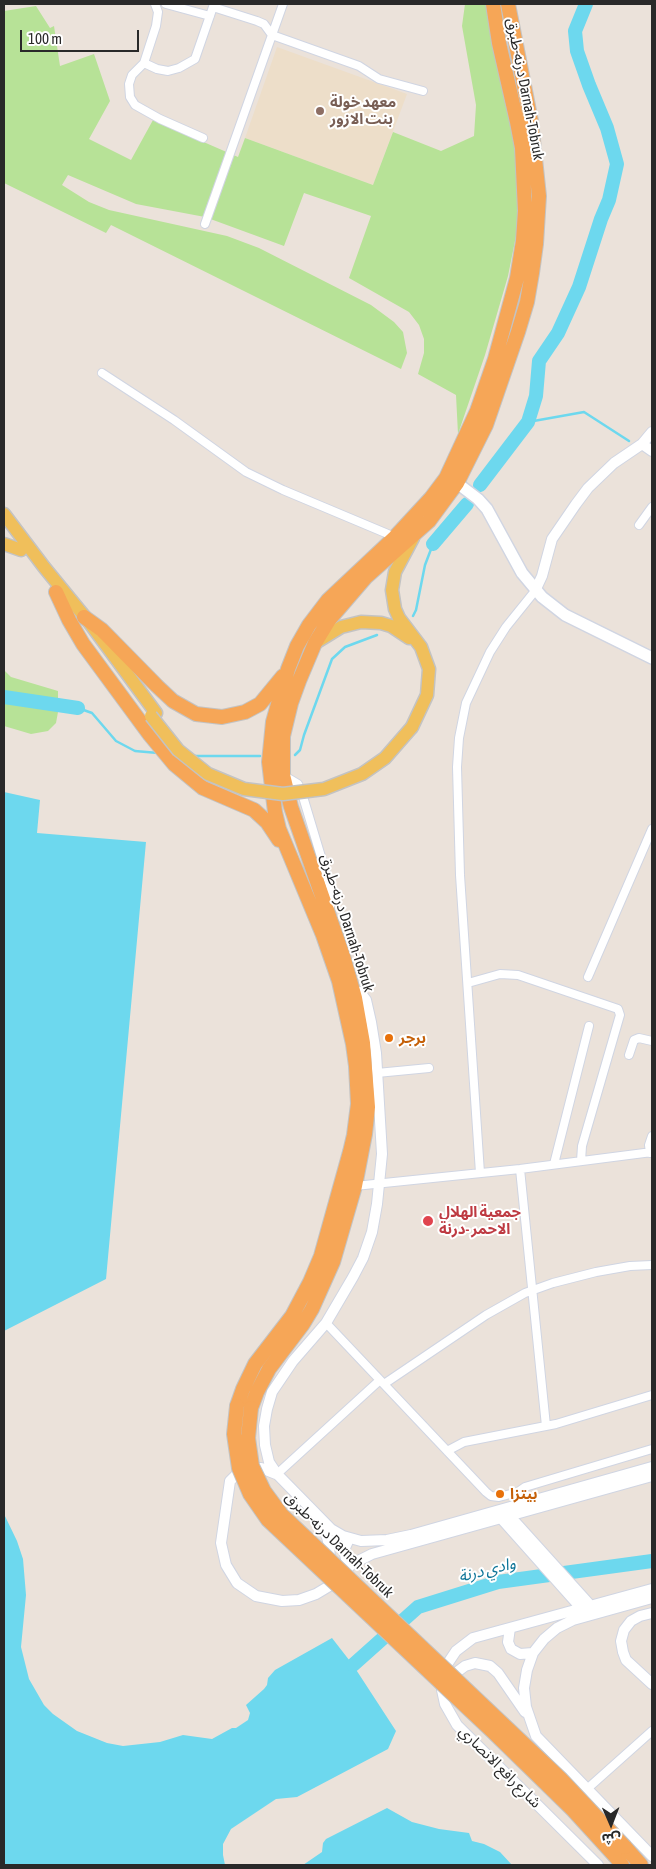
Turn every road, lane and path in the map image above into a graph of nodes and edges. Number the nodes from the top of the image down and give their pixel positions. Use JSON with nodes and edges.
{"nodes":[{"id":1,"x":155,"y":4,"type":"edge"},
{"id":2,"x":166,"y":4,"type":"edge"},
{"id":3,"x":283,"y":4,"type":"edge"},
{"id":4,"x":493,"y":4,"type":"edge"},
{"id":5,"x":508,"y":4,"type":"edge"},
{"id":6,"x":214,"y":5,"type":"edge"},
{"id":7,"x":210,"y":16,"type":"junction"},
{"id":8,"x":272,"y":35,"type":"junction"},
{"id":9,"x":144,"y":63,"type":"junction"},
{"id":10,"x":423,"y":91,"type":"dead end"},
{"id":11,"x":204,"y":138,"type":"dead end"},
{"id":12,"x":205,"y":224,"type":"dead end"},
{"id":13,"x":102,"y":373,"type":"dead end"},
{"id":14,"x":652,"y":432,"type":"edge"},
{"id":15,"x":642,"y":444,"type":"junction"},
{"id":16,"x":652,"y":451,"type":"edge"},
{"id":17,"x":457,"y":483,"type":"junction"},
{"id":18,"x":652,"y":507,"type":"edge"},
{"id":19,"x":4,"y":514,"type":"edge"},
{"id":20,"x":639,"y":525,"type":"dead end"},
{"id":21,"x":4,"y":526,"type":"edge"},
{"id":22,"x":414,"y":535,"type":"junction"},
{"id":23,"x":396,"y":537,"type":"junction"},
{"id":24,"x":4,"y":544,"type":"edge"},
{"id":25,"x":21,"y":550,"type":"junction"},
{"id":26,"x":532,"y":586,"type":"junction"},
{"id":27,"x":56,"y":592,"type":"junction"},
{"id":28,"x":84,"y":616,"type":"junction"},
{"id":29,"x":315,"y":643,"type":"junction"},
{"id":30,"x":652,"y":658,"type":"edge"},
{"id":31,"x":288,"y":669,"type":"junction"},
{"id":32,"x":153,"y":714,"type":"junction"},
{"id":33,"x":410,"y":725,"type":"junction"},
{"id":34,"x":652,"y":829,"type":"edge"},
{"id":35,"x":291,"y":857,"type":"junction"},
{"id":36,"x":588,"y":977,"type":"dead end"},
{"id":37,"x":468,"y":983,"type":"junction"},
{"id":38,"x":353,"y":990,"type":"junction"},
{"id":39,"x":589,"y":1026,"type":"dead end"},
{"id":40,"x":652,"y":1041,"type":"edge"},
{"id":41,"x":629,"y":1055,"type":"dead end"},
{"id":42,"x":429,"y":1068,"type":"dead end"},
{"id":43,"x":377,"y":1073,"type":"junction"},
{"id":44,"x":652,"y":1136,"type":"edge"},
{"id":45,"x":651,"y":1152,"type":"edge"},
{"id":46,"x":581,"y":1161,"type":"junction"},
{"id":47,"x":554,"y":1164,"type":"junction"},
{"id":48,"x":520,"y":1169,"type":"junction"},
{"id":49,"x":480,"y":1173,"type":"junction"},
{"id":50,"x":380,"y":1184,"type":"junction"},
{"id":51,"x":355,"y":1186,"type":"junction"},
{"id":52,"x":652,"y":1265,"type":"edge"},
{"id":53,"x":532,"y":1290,"type":"junction"},
{"id":54,"x":326,"y":1323,"type":"junction"},
{"id":55,"x":382,"y":1382,"type":"junction"},
{"id":56,"x":652,"y":1395,"type":"edge"},
{"id":57,"x":244,"y":1407,"type":"junction"},
{"id":58,"x":546,"y":1426,"type":"junction"},
{"id":59,"x":652,"y":1449,"type":"edge"},
{"id":60,"x":447,"y":1451,"type":"junction"},
{"id":61,"x":652,"y":1467,"type":"edge"},
{"id":62,"x":277,"y":1474,"type":"junction"},
{"id":63,"x":652,"y":1476,"type":"edge"},
{"id":64,"x":505,"y":1517,"type":"junction"},
{"id":65,"x":322,"y":1519,"type":"junction"},
{"id":66,"x":349,"y":1539,"type":"junction"},
{"id":67,"x":352,"y":1564,"type":"junction"},
{"id":68,"x":330,"y":1585,"type":"junction"},
{"id":69,"x":652,"y":1589,"type":"edge"},
{"id":70,"x":652,"y":1598,"type":"edge"},
{"id":71,"x":584,"y":1604,"type":"junction"},
{"id":72,"x":652,"y":1615,"type":"edge"},
{"id":73,"x":510,"y":1628,"type":"junction"},
{"id":74,"x":534,"y":1653,"type":"junction"},
{"id":75,"x":652,"y":1684,"type":"edge"},
{"id":76,"x":445,"y":1704,"type":"junction"},
{"id":77,"x":528,"y":1717,"type":"junction"},
{"id":78,"x":652,"y":1731,"type":"edge"},
{"id":79,"x":587,"y":1789,"type":"junction"},
{"id":80,"x":621,"y":1856,"type":"edge"},
{"id":81,"x":652,"y":1856,"type":"edge"},
{"id":82,"x":598,"y":1865,"type":"edge"},
{"id":83,"x":640,"y":1865,"type":"edge"}],
"edges":[{"from":1,"to":9,"type":"street"},
{"from":2,"to":7,"type":"street"},
{"from":3,"to":8,"type":"street"},
{"from":4,"to":23,"type":"highway","name":"درنه-طبرق Darnah-Tobruk"},
{"from":5,"to":17,"type":"highway","name":"درنه-طبرق Darnah-Tobruk"},
{"from":6,"to":7,"type":"street"},
{"from":6,"to":8,"type":"street"},
{"from":7,"to":9,"type":"street"},
{"from":8,"to":10,"type":"street"},
{"from":8,"to":12,"type":"street"},
{"from":9,"to":11,"type":"street"},
{"from":13,"to":23,"type":"street"},
{"from":14,"to":15,"type":"street"},
{"from":15,"to":16,"type":"street"},
{"from":15,"to":26,"type":"street"},
{"from":17,"to":22,"type":"highway","name":"درنه-طبرق Darnah-Tobruk"},
{"from":17,"to":26,"type":"main road"},
{"from":18,"to":20,"type":"street"},
{"from":19,"to":28,"type":"main road"},
{"from":21,"to":25,"type":"main road"},
{"from":22,"to":29,"type":"highway","name":"درنه-طبرق Darnah-Tobruk"},
{"from":22,"to":33,"type":"main road"},
{"from":23,"to":31,"type":"highway","name":"درنه-طبرق Darnah-Tobruk"},
{"from":24,"to":25,"type":"main road"},
{"from":25,"to":27,"type":"main road"},
{"from":26,"to":30,"type":"main road"},
{"from":26,"to":37,"type":"street"},
{"from":27,"to":32,"type":"main road"},
{"from":27,"to":35,"type":"highway"},
{"from":28,"to":31,"type":"highway"},
{"from":28,"to":32,"type":"main road"},
{"from":29,"to":33,"type":"main road"},
{"from":29,"to":38,"type":"highway","name":"درنه-طبرق Darnah-Tobruk"},
{"from":31,"to":35,"type":"highway","name":"درنه-طبرق Darnah-Tobruk"},
{"from":32,"to":33,"type":"main road"},
{"from":34,"to":36,"type":"street"},
{"from":35,"to":57,"type":"highway","name":"درنه-طبرق Darnah-Tobruk"},
{"from":37,"to":46,"type":"street"},
{"from":37,"to":49,"type":"street"},
{"from":38,"to":43,"type":"street"},
{"from":38,"to":51,"type":"highway","name":"درنه-طبرق Darnah-Tobruk"},
{"from":39,"to":47,"type":"street"},
{"from":40,"to":41,"type":"street"},
{"from":42,"to":43,"type":"street"},
{"from":43,"to":50,"type":"street"},
{"from":44,"to":45,"type":"street"},
{"from":45,"to":46,"type":"street"},
{"from":46,"to":47,"type":"street"},
{"from":47,"to":48,"type":"street"},
{"from":48,"to":49,"type":"street"},
{"from":48,"to":53,"type":"street"},
{"from":49,"to":50,"type":"street"},
{"from":50,"to":51,"type":"street"},
{"from":50,"to":54,"type":"street"},
{"from":51,"to":57,"type":"highway","name":"درنه-طبرق Darnah-Tobruk"},
{"from":52,"to":53,"type":"street"},
{"from":53,"to":55,"type":"street"},
{"from":53,"to":58,"type":"street"},
{"from":54,"to":55,"type":"street"},
{"from":54,"to":62,"type":"street"},
{"from":55,"to":60,"type":"street"},
{"from":55,"to":62,"type":"street"},
{"from":56,"to":58,"type":"street"},
{"from":57,"to":80,"type":"highway","name":"درنه-طبرق Darnah-Tobruk","bridge":true},
{"from":58,"to":60,"type":"street"},
{"from":59,"to":60,"type":"street"},
{"from":61,"to":64,"type":"street"},
{"from":62,"to":65,"type":"street"},
{"from":62,"to":68,"type":"street"},
{"from":63,"to":64,"type":"street"},
{"from":64,"to":66,"type":"street"},
{"from":64,"to":67,"type":"street"},
{"from":64,"to":71,"type":"street"},
{"from":65,"to":66,"type":"street"},
{"from":65,"to":68,"type":"street"},
{"from":66,"to":67,"type":"street"},
{"from":67,"to":68,"type":"street"},
{"from":69,"to":71,"type":"street","name":"شارع رافع الانصاري"},
{"from":70,"to":74,"type":"street"},
{"from":71,"to":73,"type":"street","name":"شارع رافع الانصاري"},
{"from":72,"to":75,"type":"street"},
{"from":73,"to":74,"type":"street"},
{"from":73,"to":76,"type":"street","name":"شارع رافع الانصاري"},
{"from":74,"to":77,"type":"street"},
{"from":76,"to":77,"type":"street"},
{"from":76,"to":82,"type":"street","name":"شارع رافع الانصاري"},
{"from":77,"to":79,"type":"street"},
{"from":78,"to":79,"type":"street"},
{"from":79,"to":81,"type":"street"},
{"from":80,"to":83,"type":"highway","name":"درنه-طبرق Darnah-Tobruk"}]}
